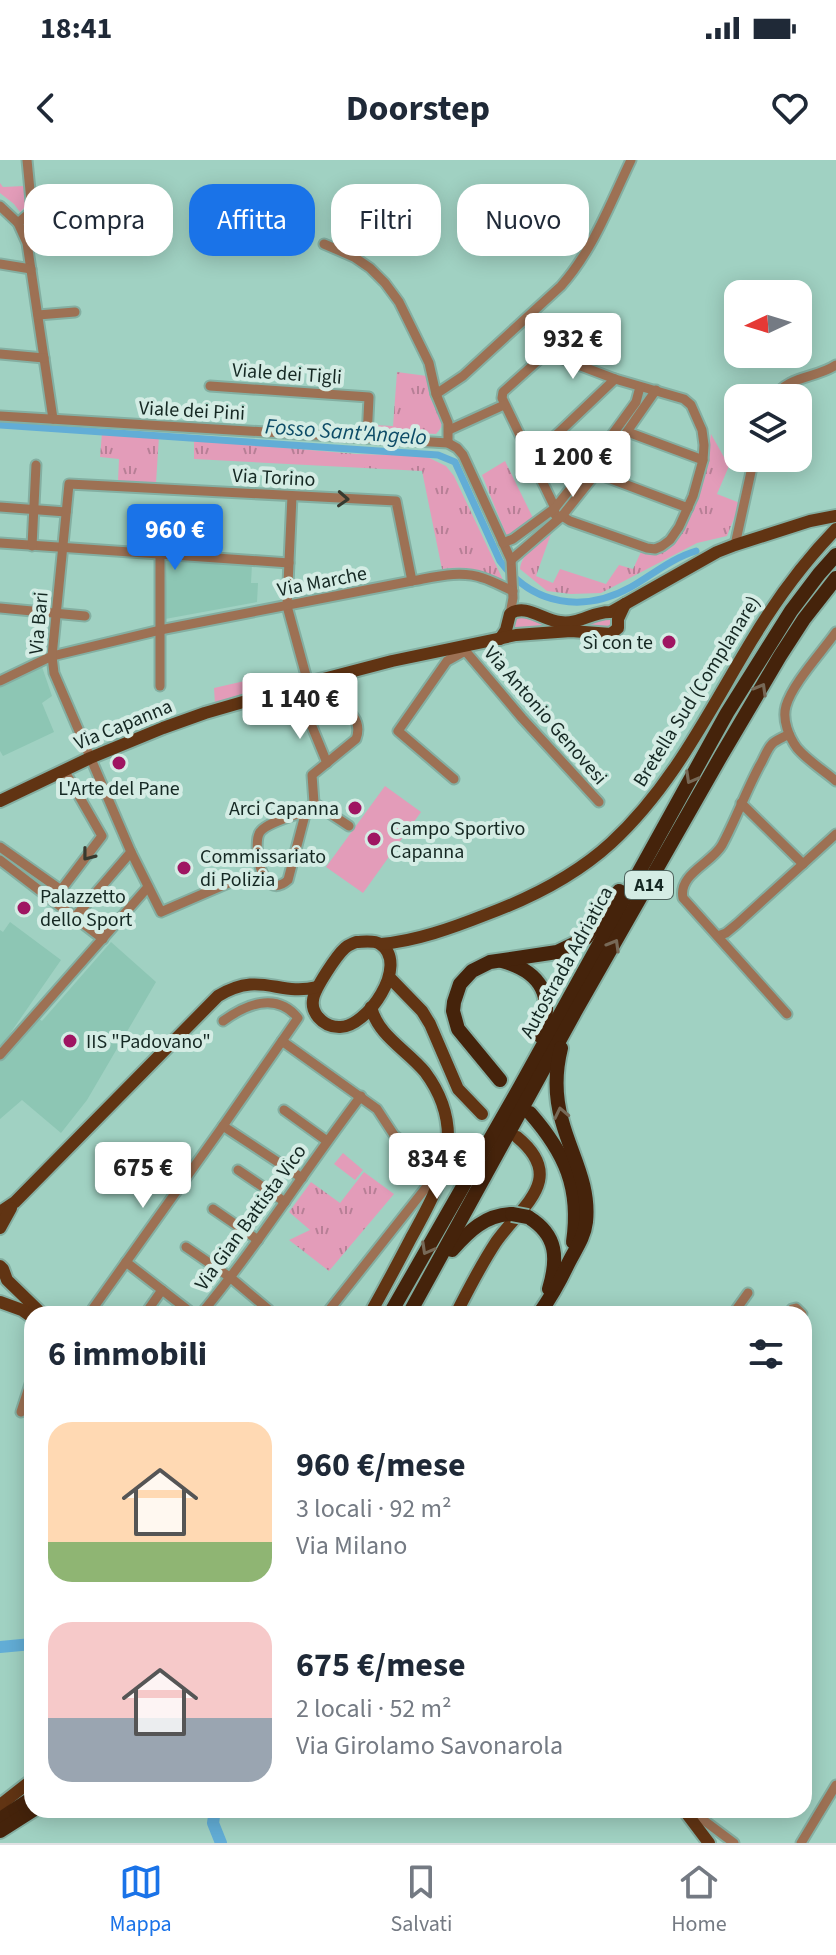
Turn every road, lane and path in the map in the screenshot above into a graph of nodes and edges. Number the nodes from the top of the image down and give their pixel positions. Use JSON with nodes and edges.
{"nodes":[{"id":1,"x":27,"y":160,"type":"edge"},
{"id":2,"x":631,"y":160,"type":"edge"},
{"id":3,"x":29,"y":184,"type":"edge"},
{"id":4,"x":0,"y":206,"type":"edge"},
{"id":5,"x":24,"y":218,"type":"edge"},
{"id":6,"x":18,"y":223,"type":"junction"},
{"id":7,"x":324,"y":244,"type":"dead end"},
{"id":8,"x":0,"y":264,"type":"edge"},
{"id":9,"x":31,"y":269,"type":"junction"},
{"id":10,"x":75,"y":312,"type":"dead end"},
{"id":11,"x":38,"y":315,"type":"junction"},
{"id":12,"x":0,"y":354,"type":"edge"},
{"id":13,"x":44,"y":358,"type":"junction"},
{"id":14,"x":836,"y":365,"type":"edge"},
{"id":15,"x":615,"y":379,"type":"junction"},
{"id":16,"x":787,"y":384,"type":"edge"},
{"id":17,"x":210,"y":386,"type":"dead end"},
{"id":18,"x":640,"y":387,"type":"junction"},
{"id":19,"x":656,"y":390,"type":"junction"},
{"id":20,"x":436,"y":394,"type":"junction"},
{"id":21,"x":504,"y":405,"type":"junction"},
{"id":22,"x":0,"y":416,"type":"edge"},
{"id":23,"x":53,"y":419,"type":"junction"},
{"id":24,"x":449,"y":430,"type":"junction"},
{"id":25,"x":633,"y":434,"type":"dead end"},
{"id":26,"x":367,"y":438,"type":"junction"},
{"id":27,"x":448,"y":443,"type":"junction"},
{"id":28,"x":531,"y":459,"type":"junction"},
{"id":29,"x":703,"y":460,"type":"junction"},
{"id":30,"x":36,"y":465,"type":"dead end"},
{"id":31,"x":751,"y":472,"type":"edge"},
{"id":32,"x":603,"y":476,"type":"dead end"},
{"id":33,"x":69,"y":484,"type":"joint"},
{"id":34,"x":292,"y":496,"type":"junction"},
{"id":35,"x":0,"y":507,"type":"edge"},
{"id":36,"x":688,"y":508,"type":"junction"},
{"id":37,"x":34,"y":510,"type":"junction"},
{"id":38,"x":66,"y":512,"type":"junction"},
{"id":39,"x":558,"y":512,"type":"junction"},
{"id":40,"x":836,"y":516,"type":"edge"},
{"id":41,"x":836,"y":529,"type":"edge"},
{"id":42,"x":0,"y":543,"type":"edge"},
{"id":43,"x":503,"y":543,"type":"junction"},
{"id":44,"x":735,"y":545,"type":"junction"},
{"id":45,"x":32,"y":546,"type":"junction"},
{"id":46,"x":63,"y":548,"type":"junction"},
{"id":47,"x":160,"y":555,"type":"junction"},
{"id":48,"x":836,"y":555,"type":"edge"},
{"id":49,"x":511,"y":560,"type":"junction"},
{"id":50,"x":289,"y":563,"type":"junction"},
{"id":51,"x":836,"y":578,"type":"edge"},
{"id":52,"x":412,"y":581,"type":"junction"},
{"id":53,"x":513,"y":595,"type":"junction"},
{"id":54,"x":287,"y":606,"type":"junction"},
{"id":55,"x":0,"y":608,"type":"edge"},
{"id":56,"x":56,"y":613,"type":"junction"},
{"id":57,"x":615,"y":615,"type":"junction"},
{"id":58,"x":85,"y":616,"type":"dead end"},
{"id":59,"x":514,"y":621,"type":"junction"},
{"id":60,"x":160,"y":630,"type":"junction"},
{"id":61,"x":836,"y":632,"type":"edge"},
{"id":62,"x":464,"y":649,"type":"junction"},
{"id":63,"x":52,"y":656,"type":"junction"},
{"id":64,"x":0,"y":681,"type":"edge"},
{"id":65,"x":160,"y":686,"type":"dead end"},
{"id":66,"x":300,"y":686,"type":"junction"},
{"id":67,"x":304,"y":707,"type":"junction"},
{"id":68,"x":789,"y":734,"type":"junction"},
{"id":69,"x":90,"y":758,"type":"junction"},
{"id":70,"x":327,"y":763,"type":"junction"},
{"id":71,"x":64,"y":770,"type":"junction"},
{"id":72,"x":454,"y":779,"type":"dead end"},
{"id":73,"x":836,"y":781,"type":"edge"},
{"id":74,"x":0,"y":801,"type":"edge"},
{"id":75,"x":599,"y":802,"type":"dead end"},
{"id":76,"x":741,"y":803,"type":"junction"},
{"id":77,"x":310,"y":807,"type":"junction"},
{"id":78,"x":349,"y":826,"type":"dead end"},
{"id":79,"x":836,"y":834,"type":"edge"},
{"id":80,"x":655,"y":842,"type":"junction"},
{"id":81,"x":0,"y":847,"type":"edge"},
{"id":82,"x":131,"y":852,"type":"junction"},
{"id":83,"x":0,"y":860,"type":"edge"},
{"id":84,"x":803,"y":864,"type":"junction"},
{"id":85,"x":233,"y":881,"type":"dead end"},
{"id":86,"x":148,"y":887,"type":"junction"},
{"id":87,"x":75,"y":917,"type":"junction"},
{"id":88,"x":718,"y":936,"type":"junction"},
{"id":89,"x":103,"y":939,"type":"junction"},
{"id":90,"x":406,"y":941,"type":"junction"},
{"id":91,"x":381,"y":944,"type":"junction"},
{"id":92,"x":502,"y":961,"type":"junction"},
{"id":93,"x":391,"y":963,"type":"junction"},
{"id":94,"x":390,"y":978,"type":"junction"},
{"id":95,"x":317,"y":987,"type":"junction"},
{"id":96,"x":293,"y":989,"type":"junction"},
{"id":97,"x":382,"y":992,"type":"junction"},
{"id":98,"x":403,"y":994,"type":"junction"},
{"id":99,"x":312,"y":1005,"type":"junction"},
{"id":100,"x":371,"y":1007,"type":"junction"},
{"id":101,"x":575,"y":1012,"type":"junction"},
{"id":102,"x":787,"y":1014,"type":"dead end"},
{"id":103,"x":223,"y":1021,"type":"dead end"},
{"id":104,"x":356,"y":1024,"type":"junction"},
{"id":105,"x":383,"y":1032,"type":"junction"},
{"id":106,"x":282,"y":1041,"type":"junction"},
{"id":107,"x":0,"y":1055,"type":"edge"},
{"id":108,"x":500,"y":1080,"type":"dead end"},
{"id":109,"x":521,"y":1085,"type":"junction"},
{"id":110,"x":361,"y":1096,"type":"junction"},
{"id":111,"x":284,"y":1110,"type":"dead end"},
{"id":112,"x":530,"y":1113,"type":"dead end"},
{"id":113,"x":482,"y":1114,"type":"dead end"},
{"id":114,"x":223,"y":1126,"type":"junction"},
{"id":115,"x":517,"y":1137,"type":"dead end"},
{"id":116,"x":327,"y":1141,"type":"junction"},
{"id":117,"x":238,"y":1170,"type":"dead end"},
{"id":118,"x":302,"y":1178,"type":"junction"},
{"id":119,"x":15,"y":1202,"type":"junction"},
{"id":120,"x":285,"y":1202,"type":"junction"},
{"id":121,"x":213,"y":1209,"type":"dead end"},
{"id":122,"x":0,"y":1212,"type":"edge"},
{"id":123,"x":0,"y":1228,"type":"edge"},
{"id":124,"x":258,"y":1240,"type":"junction"},
{"id":125,"x":186,"y":1247,"type":"dead end"},
{"id":126,"x":126,"y":1262,"type":"junction"},
{"id":127,"x":567,"y":1266,"type":"junction"},
{"id":128,"x":3,"y":1268,"type":"edge"},
{"id":129,"x":433,"y":1272,"type":"junction"},
{"id":130,"x":231,"y":1278,"type":"junction"},
{"id":131,"x":162,"y":1290,"type":"junction"},
{"id":132,"x":748,"y":1293,"type":"dead end"},
{"id":133,"x":0,"y":1296,"type":"edge"},
{"id":134,"x":0,"y":1302,"type":"edge"},
{"id":135,"x":32,"y":1306,"type":"edge"},
{"id":136,"x":95,"y":1306,"type":"edge"},
{"id":137,"x":151,"y":1306,"type":"edge"},
{"id":138,"x":183,"y":1306,"type":"edge"},
{"id":139,"x":208,"y":1306,"type":"edge"},
{"id":140,"x":264,"y":1306,"type":"edge"},
{"id":141,"x":332,"y":1306,"type":"edge"},
{"id":142,"x":374,"y":1306,"type":"edge"},
{"id":143,"x":395,"y":1306,"type":"edge"},
{"id":144,"x":414,"y":1306,"type":"edge"},
{"id":145,"x":461,"y":1306,"type":"edge"},
{"id":146,"x":543,"y":1306,"type":"edge"},
{"id":147,"x":545,"y":1306,"type":"edge"},
{"id":148,"x":739,"y":1306,"type":"edge"},
{"id":149,"x":24,"y":1311,"type":"edge"},
{"id":150,"x":24,"y":1403,"type":"edge"},
{"id":151,"x":21,"y":1412,"type":"dead end"},
{"id":152,"x":836,"y":1785,"type":"edge"},
{"id":153,"x":24,"y":1786,"type":"edge"},
{"id":154,"x":24,"y":1803,"type":"edge"},
{"id":155,"x":0,"y":1805,"type":"edge"},
{"id":156,"x":24,"y":1816,"type":"edge"},
{"id":157,"x":689,"y":1818,"type":"edge"},
{"id":158,"x":696,"y":1818,"type":"edge"},
{"id":159,"x":0,"y":1819,"type":"edge"},
{"id":160,"x":0,"y":1831,"type":"edge"},
{"id":161,"x":703,"y":1837,"type":"edge"},
{"id":162,"x":734,"y":1843,"type":"edge"},
{"id":163,"x":801,"y":1843,"type":"edge"}],
"edges":[{"from":1,"to":3,"type":"street"},
{"from":2,"to":20,"type":"street"},
{"from":4,"to":6,"type":"street"},
{"from":5,"to":6,"type":"street"},
{"from":6,"to":9,"type":"street"},
{"from":7,"to":20,"type":"street"},
{"from":8,"to":9,"type":"street"},
{"from":9,"to":11,"type":"street"},
{"from":10,"to":11,"type":"street"},
{"from":11,"to":13,"type":"street"},
{"from":12,"to":13,"type":"street"},
{"from":13,"to":23,"type":"street"},
{"from":14,"to":16,"type":"street"},
{"from":15,"to":18,"type":"street"},
{"from":15,"to":21,"type":"street"},
{"from":15,"to":28,"type":"street"},
{"from":17,"to":26,"type":"street","name":"Viale dei Tigli"},
{"from":18,"to":19,"type":"street"},
{"from":18,"to":39,"type":"street"},
{"from":19,"to":29,"type":"street"},
{"from":19,"to":39,"type":"street"},
{"from":20,"to":24,"type":"street"},
{"from":21,"to":24,"type":"street"},
{"from":21,"to":28,"type":"street"},
{"from":22,"to":23,"type":"street","name":"Viale dei Pini"},
{"from":23,"to":26,"type":"street","name":"Viale dei Pini"},
{"from":24,"to":27,"type":"street"},
{"from":25,"to":29,"type":"street"},
{"from":26,"to":27,"type":"street","name":"Viale dei Pini"},
{"from":27,"to":43,"type":"street"},
{"from":28,"to":39,"type":"street"},
{"from":29,"to":36,"type":"street"},
{"from":30,"to":37,"type":"street"},
{"from":31,"to":44,"type":"street"},
{"from":32,"to":36,"type":"street"},
{"from":33,"to":34,"type":"street","name":"Via Torino"},
{"from":33,"to":38,"type":"street","name":"Via Bari"},
{"from":34,"to":50,"type":"street"},
{"from":34,"to":52,"type":"street","name":"Via Torino","one_way":true},
{"from":35,"to":37,"type":"street"},
{"from":36,"to":39,"type":"street"},
{"from":37,"to":38,"type":"street"},
{"from":37,"to":45,"type":"street"},
{"from":38,"to":46,"type":"street","name":"Via Bari"},
{"from":39,"to":43,"type":"street"},
{"from":39,"to":49,"type":"street"},
{"from":40,"to":44,"type":"main road"},
{"from":41,"to":90,"type":"main road","name":"Bretella Sud (Complanare)"},
{"from":42,"to":45,"type":"street"},
{"from":43,"to":49,"type":"street"},
{"from":44,"to":57,"type":"main road"},
{"from":45,"to":46,"type":"street"},
{"from":46,"to":47,"type":"street"},
{"from":46,"to":56,"type":"street","name":"Via Bari"},
{"from":47,"to":50,"type":"street"},
{"from":47,"to":60,"type":"street"},
{"from":48,"to":80,"type":"highway","name":"Autostrada Adriatica","number":"A14","one_way":true},
{"from":49,"to":53,"type":"street"},
{"from":50,"to":54,"type":"street"},
{"from":101,"to":51,"type":"highway","name":"Autostrada Adriatica","number":"A14","one_way":true},
{"from":52,"to":53,"type":"street","name":"Via Marche"},
{"from":52,"to":54,"type":"street","name":"Via Marche"},
{"from":53,"to":59,"type":"street"},
{"from":54,"to":60,"type":"street","name":"Via Marche"},
{"from":54,"to":66,"type":"street"},
{"from":55,"to":56,"type":"street"},
{"from":56,"to":58,"type":"street"},
{"from":56,"to":63,"type":"street","name":"Via Bari"},
{"from":57,"to":59,"type":"main road"},
{"from":57,"to":59,"type":"main road"},
{"from":59,"to":62,"type":"main road","name":"Via Capanna"},
{"from":60,"to":63,"type":"street","name":"Via Marche"},
{"from":60,"to":65,"type":"street"},
{"from":61,"to":68,"type":"street"},
{"from":62,"to":66,"type":"main road","name":"Via Capanna"},
{"from":62,"to":72,"type":"street","name":"Via Antonio Genovesi"},
{"from":62,"to":75,"type":"street","name":"Via Antonio Genovesi"},
{"from":63,"to":64,"type":"street","name":"Via Marche"},
{"from":63,"to":69,"type":"street","name":"Via Bari"},
{"from":66,"to":67,"type":"street"},
{"from":66,"to":69,"type":"main road","name":"Via Capanna"},
{"from":67,"to":70,"type":"street"},
{"from":67,"to":70,"type":"street"},
{"from":68,"to":73,"type":"street"},
{"from":68,"to":76,"type":"street"},
{"from":69,"to":71,"type":"main road","name":"Via Capanna"},
{"from":69,"to":82,"type":"street","name":"Via Bari"},
{"from":70,"to":77,"type":"street"},
{"from":71,"to":74,"type":"main road","name":"Via Capanna"},
{"from":71,"to":81,"type":"street","one_way":true},
{"from":76,"to":84,"type":"street"},
{"from":76,"to":88,"type":"street"},
{"from":77,"to":77,"type":"street"},
{"from":77,"to":78,"type":"street"},
{"from":79,"to":84,"type":"street"},
{"from":80,"to":92,"type":"highway"},
{"from":80,"to":109,"type":"highway","name":"Autostrada Adriatica","number":"A14"},
{"from":82,"to":86,"type":"street","name":"Via Bari"},
{"from":82,"to":87,"type":"street"},
{"from":83,"to":87,"type":"street"},
{"from":84,"to":88,"type":"street"},
{"from":85,"to":86,"type":"street"},
{"from":86,"to":89,"type":"street"},
{"from":87,"to":89,"type":"street"},
{"from":88,"to":102,"type":"street"},
{"from":89,"to":107,"type":"street"},
{"from":90,"to":91,"type":"main road","name":"Bretella Sud (Complanare)"},
{"from":90,"to":93,"type":"main road"},
{"from":91,"to":93,"type":"main road"},
{"from":91,"to":95,"type":"main road"},
{"from":92,"to":108,"type":"highway"},
{"from":92,"to":109,"type":"highway"},
{"from":93,"to":94,"type":"main road"},
{"from":94,"to":97,"type":"main road"},
{"from":94,"to":98,"type":"main road"},
{"from":95,"to":96,"type":"main road"},
{"from":95,"to":99,"type":"main road"},
{"from":96,"to":99,"type":"main road"},
{"from":96,"to":119,"type":"main road"},
{"from":97,"to":98,"type":"main road"},
{"from":97,"to":100,"type":"main road"},
{"from":98,"to":113,"type":"main road"},
{"from":99,"to":104,"type":"main road"},
{"from":100,"to":104,"type":"main road"},
{"from":100,"to":105,"type":"main road"},
{"from":127,"to":101,"type":"highway","one_way":true},
{"from":101,"to":129,"type":"highway","name":"Autostrada Adriatica","number":"A14"},
{"from":103,"to":106,"type":"street"},
{"from":104,"to":105,"type":"main road"},
{"from":105,"to":142,"type":"main road"},
{"from":106,"to":110,"type":"street"},
{"from":106,"to":114,"type":"street"},
{"from":109,"to":143,"type":"highway","name":"Autostrada Adriatica","number":"A14","one_way":true},
{"from":110,"to":116,"type":"street","name":"Via Gian Battista Vico"},
{"from":110,"to":141,"type":"street"},
{"from":111,"to":116,"type":"street","name":"Via Gian Battista Vico"},
{"from":112,"to":127,"type":"highway"},
{"from":114,"to":118,"type":"street"},
{"from":114,"to":126,"type":"street"},
{"from":115,"to":145,"type":"main road"},
{"from":116,"to":118,"type":"street","name":"Via Gian Battista Vico"},
{"from":117,"to":120,"type":"street"},
{"from":118,"to":120,"type":"street","name":"Via Gian Battista Vico"},
{"from":119,"to":122,"type":"main road"},
{"from":119,"to":123,"type":"main road"},
{"from":120,"to":124,"type":"street","name":"Via Gian Battista Vico"},
{"from":121,"to":124,"type":"street"},
{"from":124,"to":130,"type":"street","name":"Via Gian Battista Vico"},
{"from":125,"to":130,"type":"street"},
{"from":126,"to":131,"type":"street"},
{"from":126,"to":136,"type":"street"},
{"from":127,"to":147,"type":"highway"},
{"from":128,"to":133,"type":"main road"},
{"from":128,"to":135,"type":"main road"},
{"from":129,"to":144,"type":"highway","name":"Autostrada Adriatica","number":"A14"},
{"from":129,"to":146,"type":"highway","bridge":true},
{"from":130,"to":139,"type":"street","name":"Via Gian Battista Vico"},
{"from":130,"to":140,"type":"street"},
{"from":131,"to":137,"type":"street"},
{"from":131,"to":138,"type":"street"},
{"from":132,"to":148,"type":"street"},
{"from":134,"to":149,"type":"main road"},
{"from":150,"to":151,"type":"street"},
{"from":152,"to":163,"type":"street"},
{"from":153,"to":155,"type":"main road"},
{"from":154,"to":159,"type":"highway"},
{"from":156,"to":160,"type":"highway"},
{"from":157,"to":161,"type":"main road"},
{"from":158,"to":161,"type":"street"},
{"from":161,"to":162,"type":"street"}]}
